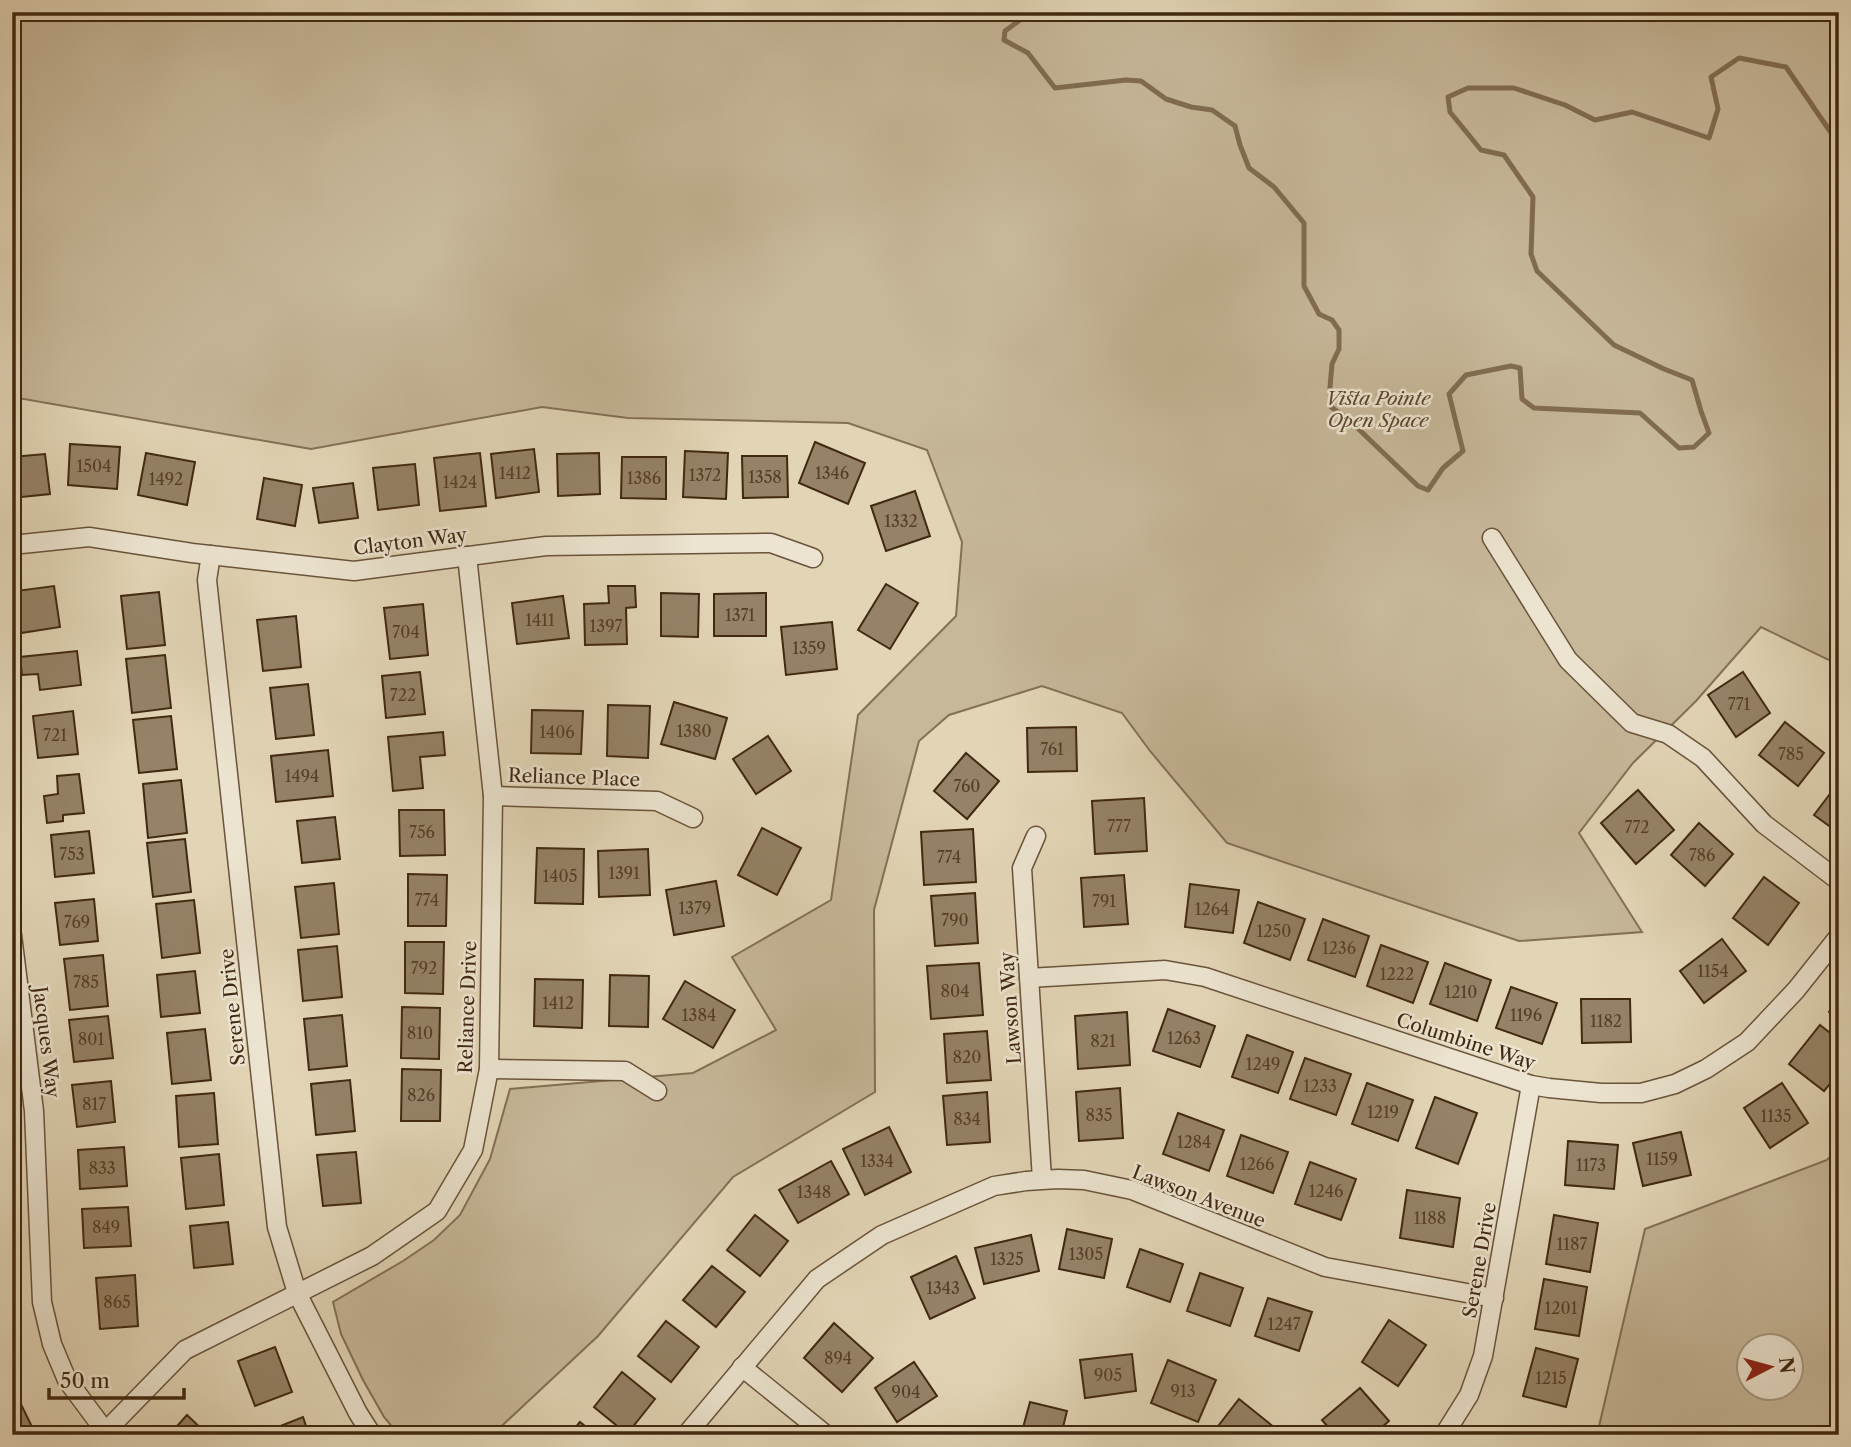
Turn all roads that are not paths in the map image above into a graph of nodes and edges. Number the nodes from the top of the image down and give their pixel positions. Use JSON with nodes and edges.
{"nodes":[{"id":1,"x":1492,"y":538,"type":"dead end"},
{"id":2,"x":12,"y":545,"type":"edge"},
{"id":3,"x":211,"y":555,"type":"junction"},
{"id":4,"x":467,"y":556,"type":"junction"},
{"id":5,"x":813,"y":558,"type":"dead end"},
{"id":6,"x":493,"y":796,"type":"junction"},
{"id":7,"x":693,"y":818,"type":"dead end"},
{"id":8,"x":1036,"y":836,"type":"dead end"},
{"id":9,"x":1839,"y":881,"type":"edge"},
{"id":10,"x":12,"y":935,"type":"edge"},
{"id":11,"x":1839,"y":936,"type":"edge"},
{"id":12,"x":1029,"y":978,"type":"junction"},
{"id":13,"x":489,"y":1069,"type":"junction"},
{"id":14,"x":1531,"y":1084,"type":"junction"},
{"id":15,"x":657,"y":1091,"type":"dead end"},
{"id":16,"x":1042,"y":1179,"type":"junction"},
{"id":17,"x":298,"y":1293,"type":"junction"},
{"id":18,"x":1494,"y":1298,"type":"junction"},
{"id":19,"x":742,"y":1367,"type":"junction"},
{"id":20,"x":104,"y":1433,"type":"edge"},
{"id":21,"x":372,"y":1435,"type":"edge"},
{"id":22,"x":686,"y":1435,"type":"edge"},
{"id":23,"x":826,"y":1435,"type":"edge"},
{"id":24,"x":1444,"y":1435,"type":"edge"}],
"edges":[{"from":1,"to":9,"type":"street"},
{"from":2,"to":3,"type":"street","name":"Clayton Way"},
{"from":3,"to":4,"type":"street","name":"Clayton Way"},
{"from":3,"to":17,"type":"street","name":"Serene Drive"},
{"from":4,"to":5,"type":"street","name":"Clayton Way"},
{"from":4,"to":6,"type":"street","name":"Reliance Drive"},
{"from":6,"to":7,"type":"street","name":"Reliance Place"},
{"from":6,"to":13,"type":"street","name":"Reliance Drive"},
{"from":8,"to":12,"type":"street","name":"Lawson Way"},
{"from":10,"to":20,"type":"street","name":"Jacques Way"},
{"from":11,"to":14,"type":"street","name":"Columbine Way"},
{"from":12,"to":14,"type":"street","name":"Columbine Way"},
{"from":12,"to":16,"type":"street","name":"Lawson Way"},
{"from":13,"to":15,"type":"street"},
{"from":13,"to":17,"type":"street","name":"Reliance Drive"},
{"from":14,"to":18,"type":"street","name":"Serene Drive"},
{"from":16,"to":18,"type":"street","name":"Lawson Avenue"},
{"from":16,"to":19,"type":"street","name":"Lawson Avenue"},
{"from":17,"to":20,"type":"street","name":"Reliance Drive"},
{"from":17,"to":21,"type":"street","name":"Serene Drive"},
{"from":18,"to":24,"type":"street","name":"Serene Drive"},
{"from":19,"to":22,"type":"street","name":"Lawson Avenue"},
{"from":19,"to":23,"type":"street"}]}
